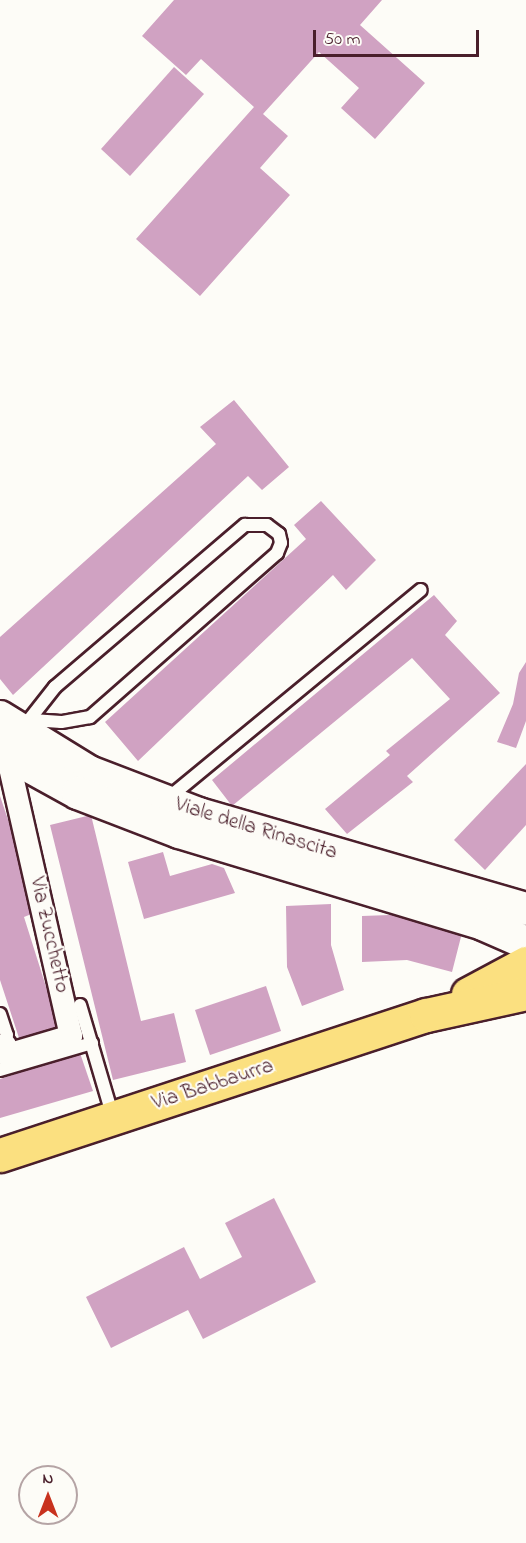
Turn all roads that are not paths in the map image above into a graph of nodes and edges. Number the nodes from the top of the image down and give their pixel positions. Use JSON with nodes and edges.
{"nodes":[{"id":1,"x":421,"y":590,"type":"dead end"},
{"id":2,"x":12,"y":735,"type":"edge"},
{"id":3,"x":165,"y":801,"type":"junction"},
{"id":4,"x":526,"y":909,"type":"edge"},
{"id":5,"x":483,"y":924,"type":"junction"},
{"id":6,"x":526,"y":943,"type":"edge"},
{"id":7,"x":526,"y":963,"type":"edge"},
{"id":8,"x":488,"y":985,"type":"junction"},
{"id":9,"x":526,"y":993,"type":"edge"},
{"id":10,"x":80,"y":1005,"type":"dead end"},
{"id":11,"x":0,"y":1014,"type":"edge"},
{"id":12,"x":426,"y":1015,"type":"junction"},
{"id":13,"x":92,"y":1043,"type":"junction"},
{"id":14,"x":2,"y":1046,"type":"edge"},
{"id":15,"x":0,"y":1070,"type":"edge"},
{"id":16,"x":113,"y":1118,"type":"junction"},
{"id":17,"x":0,"y":1155,"type":"edge"}],
"edges":[{"from":1,"to":3,"type":"lane"},
{"from":2,"to":2,"type":"lane"},
{"from":2,"to":3,"type":"street","name":"Viale della Rinascita"},
{"from":2,"to":5,"type":"street","name":"Viale della Rinascita"},
{"from":2,"to":14,"type":"street","name":"Via Zucchetto"},
{"from":3,"to":4,"type":"street","name":"Viale della Rinascita"},
{"from":5,"to":6,"type":"street","name":"Viale della Rinascita"},
{"from":5,"to":8,"type":"street"},
{"from":7,"to":8,"type":"main road"},
{"from":8,"to":12,"type":"main road"},
{"from":9,"to":12,"type":"main road"},
{"from":10,"to":13,"type":"lane"},
{"from":11,"to":14,"type":"lane"},
{"from":12,"to":16,"type":"main road","name":"Via Babbaurra"},
{"from":13,"to":15,"type":"lane"},
{"from":13,"to":16,"type":"lane"},
{"from":16,"to":17,"type":"main road","name":"Via Babbaurra"}]}
